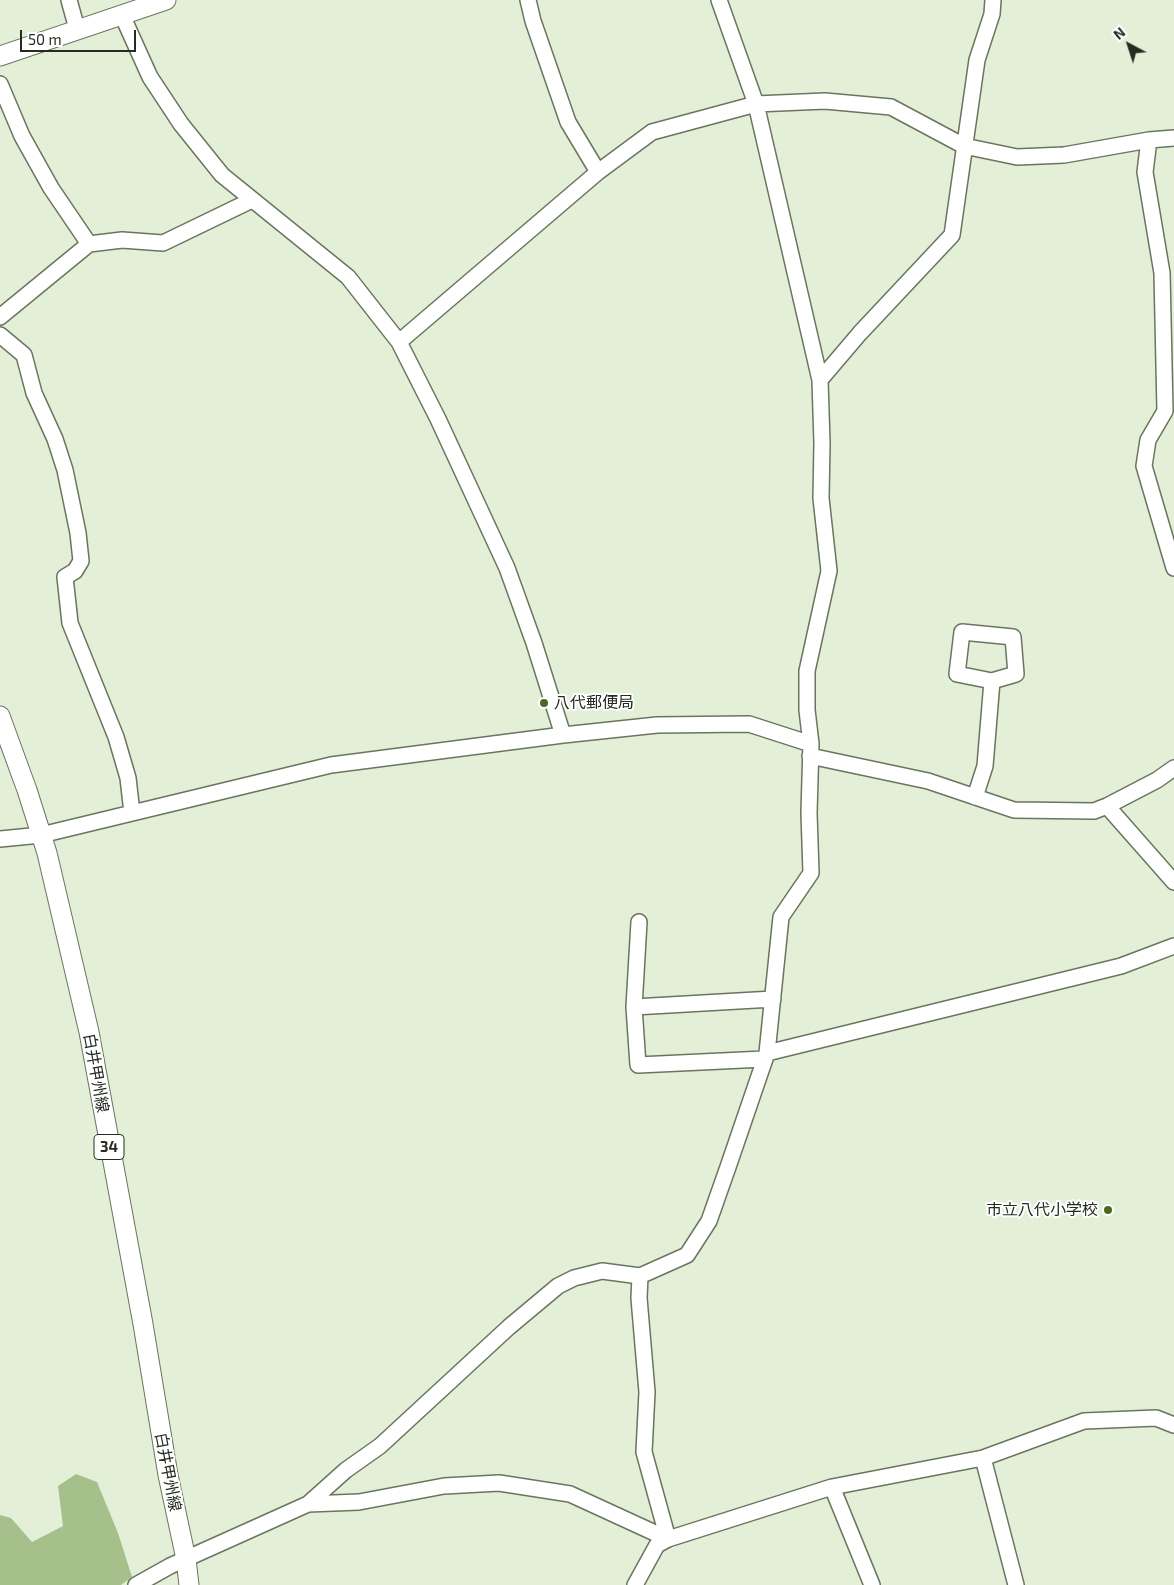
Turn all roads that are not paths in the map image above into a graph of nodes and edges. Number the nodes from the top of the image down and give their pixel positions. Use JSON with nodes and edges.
{"nodes":[{"id":1,"x":69,"y":0,"type":"edge"},
{"id":2,"x":166,"y":0,"type":"edge"},
{"id":3,"x":528,"y":0,"type":"edge"},
{"id":4,"x":719,"y":0,"type":"edge"},
{"id":5,"x":994,"y":0,"type":"edge"},
{"id":6,"x":122,"y":15,"type":"junction"},
{"id":7,"x":77,"y":29,"type":"junction"},
{"id":8,"x":0,"y":56,"type":"edge"},
{"id":9,"x":0,"y":84,"type":"edge"},
{"id":10,"x":756,"y":104,"type":"junction"},
{"id":11,"x":1174,"y":138,"type":"edge"},
{"id":12,"x":1149,"y":140,"type":"junction"},
{"id":13,"x":964,"y":146,"type":"junction"},
{"id":14,"x":598,"y":172,"type":"junction"},
{"id":15,"x":252,"y":200,"type":"junction"},
{"id":16,"x":89,"y":244,"type":"junction"},
{"id":17,"x":0,"y":317,"type":"edge"},
{"id":18,"x":0,"y":335,"type":"edge"},
{"id":19,"x":399,"y":342,"type":"junction"},
{"id":20,"x":820,"y":380,"type":"junction"},
{"id":21,"x":1169,"y":410,"type":"edge"},
{"id":22,"x":1174,"y":568,"type":"edge"},
{"id":23,"x":992,"y":681,"type":"junction"},
{"id":24,"x":0,"y":716,"type":"edge"},
{"id":25,"x":562,"y":736,"type":"junction"},
{"id":26,"x":811,"y":750,"type":"junction"},
{"id":27,"x":1174,"y":768,"type":"edge"},
{"id":28,"x":975,"y":797,"type":"junction"},
{"id":29,"x":1107,"y":806,"type":"junction"},
{"id":30,"x":132,"y":813,"type":"junction"},
{"id":31,"x":41,"y":835,"type":"junction"},
{"id":32,"x":0,"y":838,"type":"edge"},
{"id":33,"x":1174,"y":882,"type":"edge"},
{"id":34,"x":639,"y":922,"type":"dead end"},
{"id":35,"x":1174,"y":946,"type":"edge"},
{"id":36,"x":772,"y":999,"type":"junction"},
{"id":37,"x":634,"y":1007,"type":"junction"},
{"id":38,"x":766,"y":1056,"type":"junction"},
{"id":39,"x":640,"y":1276,"type":"junction"},
{"id":40,"x":1174,"y":1425,"type":"edge"},
{"id":41,"x":983,"y":1458,"type":"junction"},
{"id":42,"x":832,"y":1486,"type":"junction"},
{"id":43,"x":308,"y":1504,"type":"junction"},
{"id":44,"x":668,"y":1539,"type":"junction"},
{"id":45,"x":186,"y":1559,"type":"junction"},
{"id":46,"x":136,"y":1585,"type":"edge"},
{"id":47,"x":189,"y":1585,"type":"edge"},
{"id":48,"x":635,"y":1585,"type":"edge"},
{"id":49,"x":872,"y":1585,"type":"edge"},
{"id":50,"x":1016,"y":1585,"type":"edge"}],
"edges":[{"from":1,"to":7,"type":"street"},
{"from":2,"to":6,"type":"main road"},
{"from":3,"to":14,"type":"street"},
{"from":4,"to":10,"type":"street"},
{"from":5,"to":13,"type":"street"},
{"from":6,"to":7,"type":"main road"},
{"from":6,"to":15,"type":"street"},
{"from":7,"to":8,"type":"main road"},
{"from":9,"to":16,"type":"street"},
{"from":10,"to":13,"type":"street"},
{"from":10,"to":14,"type":"street"},
{"from":10,"to":20,"type":"street"},
{"from":11,"to":12,"type":"street"},
{"from":12,"to":13,"type":"street"},
{"from":12,"to":21,"type":"street"},
{"from":13,"to":20,"type":"street"},
{"from":14,"to":19,"type":"street"},
{"from":15,"to":16,"type":"street"},
{"from":15,"to":19,"type":"street"},
{"from":16,"to":17,"type":"street"},
{"from":18,"to":30,"type":"street"},
{"from":19,"to":25,"type":"street"},
{"from":20,"to":26,"type":"street"},
{"from":21,"to":22,"type":"street"},
{"from":23,"to":23,"type":"street"},
{"from":23,"to":28,"type":"street"},
{"from":24,"to":31,"type":"main road","name":"白井甲州線","number":"34"},
{"from":25,"to":26,"type":"street"},
{"from":25,"to":30,"type":"street"},
{"from":26,"to":28,"type":"street"},
{"from":26,"to":36,"type":"street"},
{"from":27,"to":29,"type":"street"},
{"from":28,"to":29,"type":"street"},
{"from":29,"to":33,"type":"street"},
{"from":30,"to":31,"type":"street"},
{"from":31,"to":32,"type":"street"},
{"from":31,"to":45,"type":"main road","name":"白井甲州線","number":"34"},
{"from":34,"to":37,"type":"street"},
{"from":35,"to":38,"type":"street"},
{"from":36,"to":37,"type":"street"},
{"from":36,"to":38,"type":"street"},
{"from":37,"to":38,"type":"street"},
{"from":38,"to":39,"type":"street"},
{"from":39,"to":43,"type":"street"},
{"from":39,"to":44,"type":"street"},
{"from":40,"to":41,"type":"street"},
{"from":41,"to":42,"type":"street"},
{"from":41,"to":50,"type":"street"},
{"from":42,"to":44,"type":"street"},
{"from":42,"to":49,"type":"street"},
{"from":43,"to":44,"type":"street"},
{"from":43,"to":45,"type":"street"},
{"from":44,"to":48,"type":"street"},
{"from":45,"to":46,"type":"street"},
{"from":45,"to":47,"type":"main road","name":"白井甲州線","number":"34"}]}
